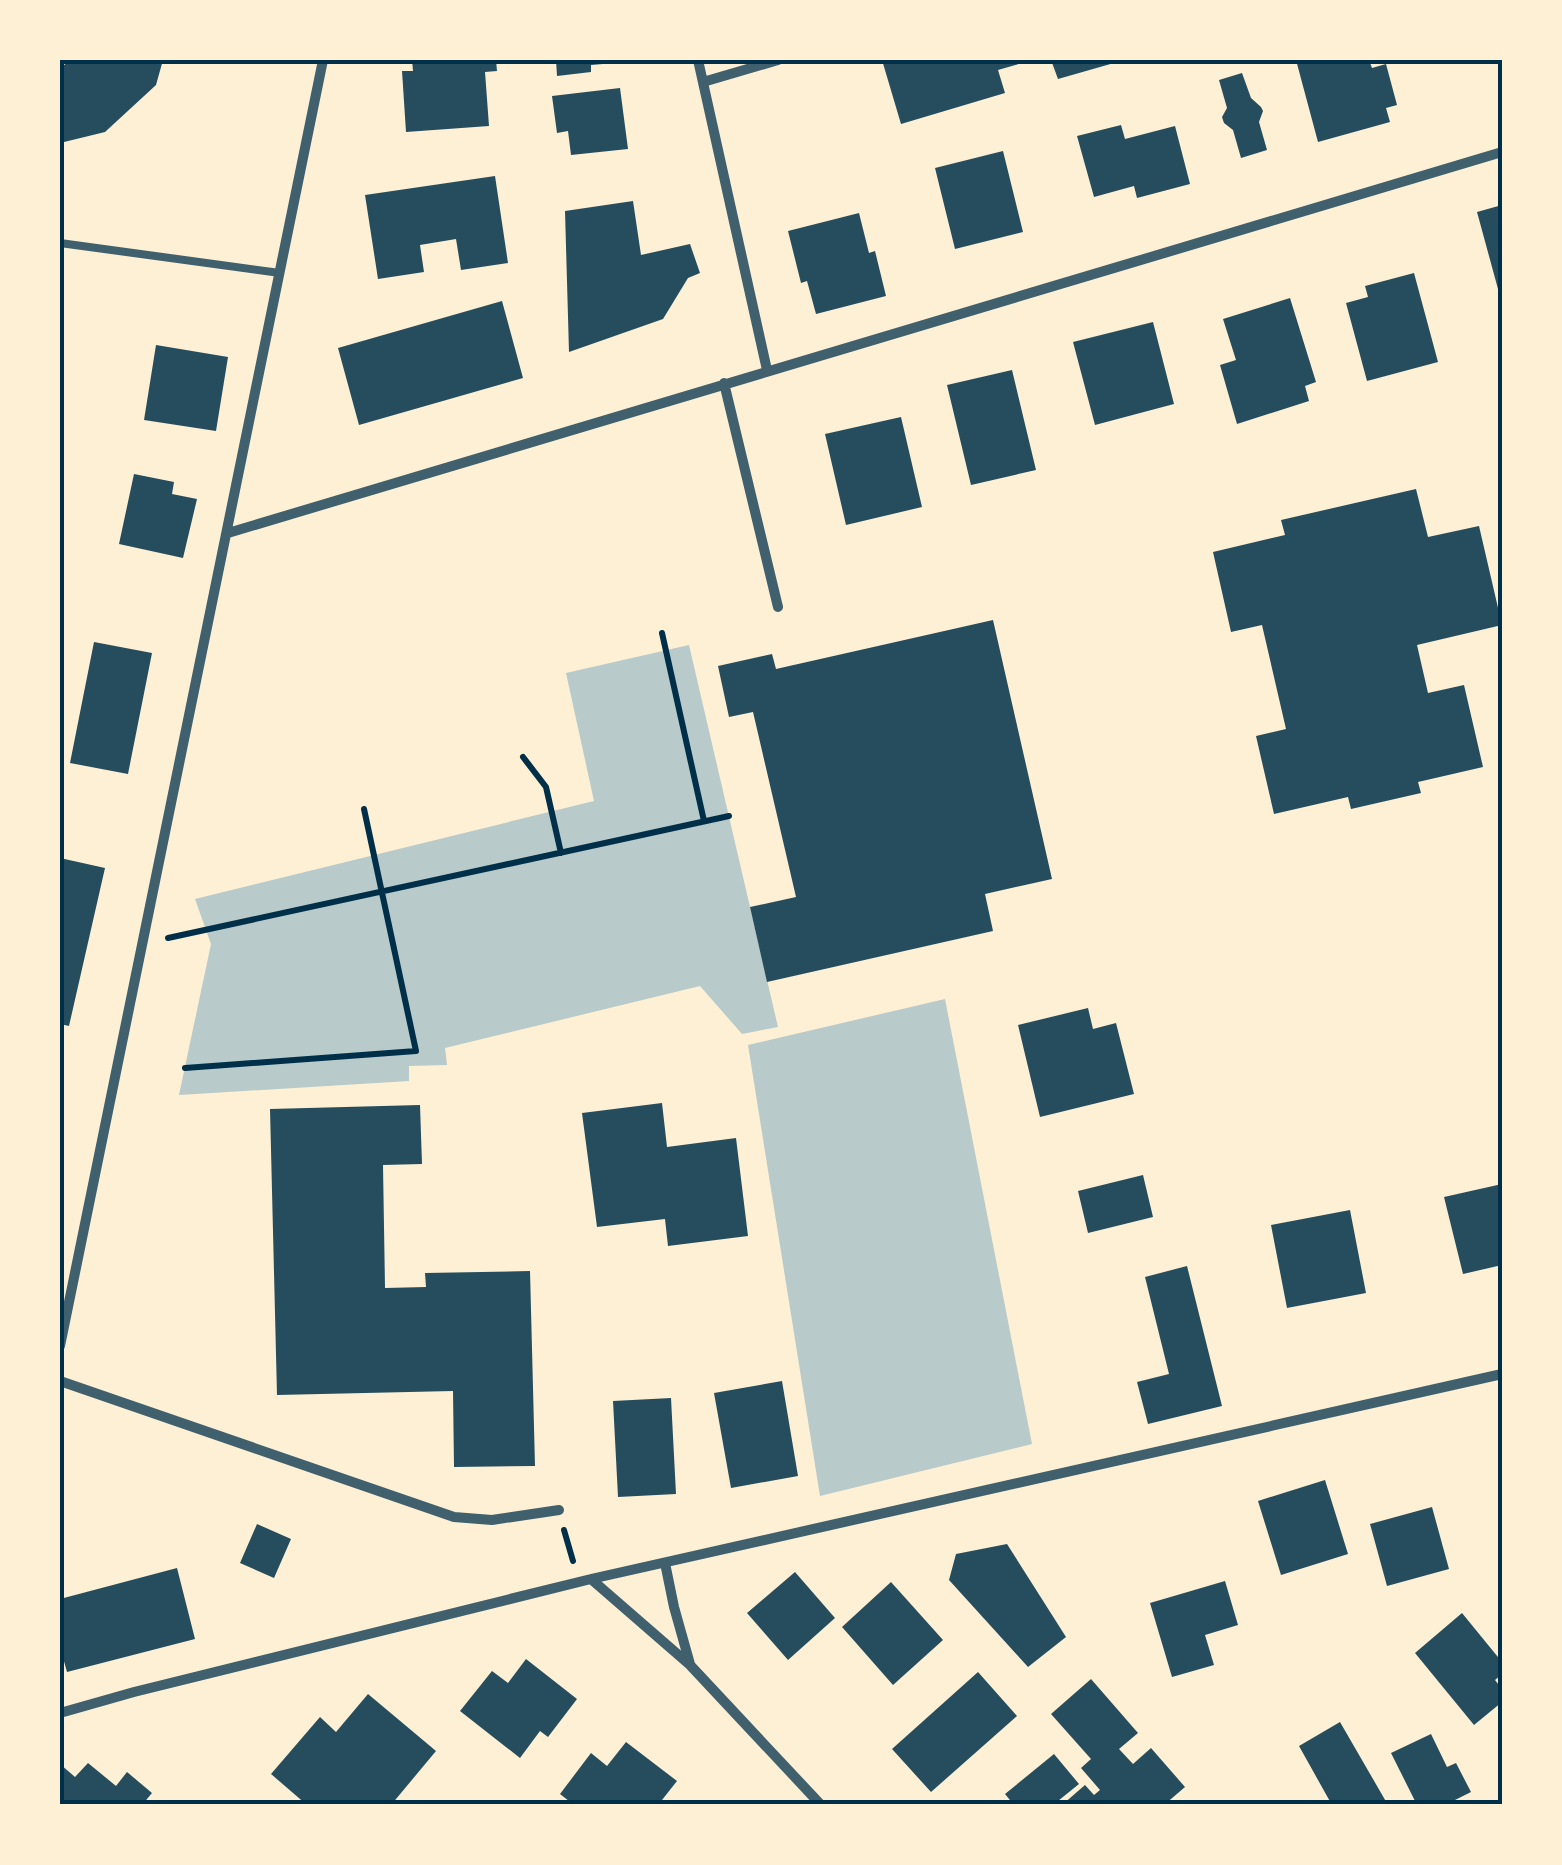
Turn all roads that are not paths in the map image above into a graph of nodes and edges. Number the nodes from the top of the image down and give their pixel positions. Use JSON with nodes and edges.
{"nodes":[{"id":1,"x":323,"y":60,"type":"edge"},
{"id":2,"x":698,"y":60,"type":"edge"},
{"id":3,"x":778,"y":60,"type":"edge"},
{"id":4,"x":702,"y":82,"type":"junction"},
{"id":5,"x":1502,"y":152,"type":"edge"},
{"id":6,"x":60,"y":244,"type":"edge"},
{"id":7,"x":280,"y":272,"type":"junction"},
{"id":8,"x":767,"y":370,"type":"junction"},
{"id":9,"x":724,"y":383,"type":"junction"},
{"id":10,"x":228,"y":533,"type":"junction"},
{"id":11,"x":778,"y":606,"type":"dead end"},
{"id":12,"x":60,"y":1346,"type":"edge"},
{"id":13,"x":1502,"y":1374,"type":"edge"},
{"id":14,"x":60,"y":1381,"type":"edge"},
{"id":15,"x":559,"y":1510,"type":"road end"},
{"id":16,"x":665,"y":1563,"type":"junction"},
{"id":17,"x":591,"y":1579,"type":"junction"},
{"id":18,"x":690,"y":1665,"type":"junction"},
{"id":19,"x":60,"y":1713,"type":"edge"},
{"id":20,"x":821,"y":1805,"type":"edge"}],
"edges":[{"from":1,"to":7,"type":"street"},
{"from":2,"to":4,"type":"street"},
{"from":3,"to":4,"type":"street"},
{"from":4,"to":8,"type":"street"},
{"from":5,"to":8,"type":"street"},
{"from":6,"to":7,"type":"lane"},
{"from":7,"to":10,"type":"street"},
{"from":8,"to":9,"type":"street"},
{"from":9,"to":10,"type":"street"},
{"from":9,"to":11,"type":"street"},
{"from":10,"to":12,"type":"street"},
{"from":13,"to":16,"type":"street"},
{"from":14,"to":15,"type":"street"},
{"from":16,"to":17,"type":"street"},
{"from":16,"to":18,"type":"street"},
{"from":17,"to":18,"type":"street"},
{"from":17,"to":19,"type":"street"},
{"from":18,"to":20,"type":"street"}]}
